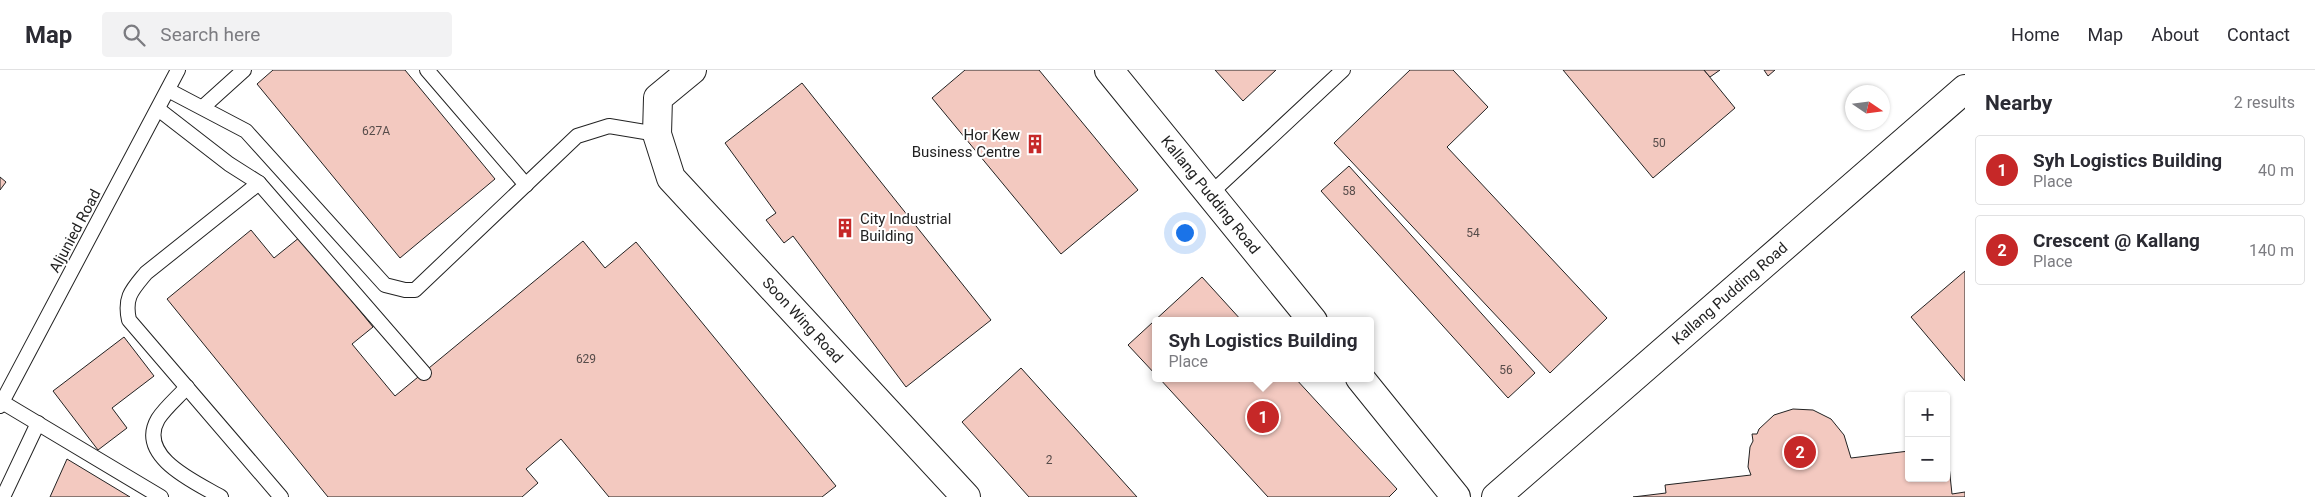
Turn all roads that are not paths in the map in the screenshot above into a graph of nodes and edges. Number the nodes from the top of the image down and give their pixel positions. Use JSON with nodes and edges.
{"nodes":[{"id":1,"x":178,"y":70,"type":"edge"},
{"id":2,"x":244,"y":70,"type":"edge"},
{"id":3,"x":427,"y":70,"type":"edge"},
{"id":4,"x":692,"y":70,"type":"edge"},
{"id":5,"x":1109,"y":70,"type":"edge"},
{"id":6,"x":1343,"y":70,"type":"edge"},
{"id":7,"x":1965,"y":89,"type":"edge"},
{"id":8,"x":168,"y":90,"type":"junction"},
{"id":9,"x":203,"y":107,"type":"junction"},
{"id":10,"x":158,"y":109,"type":"junction"},
{"id":11,"x":657,"y":134,"type":"junction"},
{"id":12,"x":259,"y":183,"type":"junction"},
{"id":13,"x":526,"y":185,"type":"junction"},
{"id":14,"x":1210,"y":194,"type":"junction"},
{"id":15,"x":1310,"y":317,"type":"edge"},
{"id":16,"x":424,"y":373,"type":"dead end"},
{"id":17,"x":1363,"y":382,"type":"edge"},
{"id":18,"x":187,"y":387,"type":"junction"},
{"id":19,"x":1,"y":404,"type":"edge"},
{"id":20,"x":38,"y":423,"type":"junction"},
{"id":21,"x":3,"y":497,"type":"edge"},
{"id":22,"x":161,"y":497,"type":"edge"},
{"id":23,"x":221,"y":497,"type":"edge"},
{"id":24,"x":281,"y":497,"type":"edge"},
{"id":25,"x":966,"y":497,"type":"edge"},
{"id":26,"x":1456,"y":497,"type":"edge"},
{"id":27,"x":1496,"y":497,"type":"edge"}],
"edges":[{"from":1,"to":8,"type":"lane","name":"Aljunied Road"},
{"from":2,"to":9,"type":"lane"},
{"from":3,"to":13,"type":"lane"},
{"from":4,"to":11,"type":"street"},
{"from":5,"to":14,"type":"street","name":"Kallang Pudding Road"},
{"from":6,"to":14,"type":"lane"},
{"from":7,"to":27,"type":"street","name":"Kallang Pudding Road"},
{"from":8,"to":9,"type":"lane"},
{"from":8,"to":10,"type":"lane","name":"Aljunied Road"},
{"from":9,"to":13,"type":"lane"},
{"from":10,"to":12,"type":"lane"},
{"from":10,"to":19,"type":"lane","name":"Aljunied Road"},
{"from":11,"to":13,"type":"lane"},
{"from":11,"to":25,"type":"street","name":"Soon Wing Road"},
{"from":12,"to":16,"type":"lane"},
{"from":12,"to":18,"type":"lane"},
{"from":14,"to":15,"type":"street","name":"Kallang Pudding Road"},
{"from":17,"to":26,"type":"street"},
{"from":18,"to":23,"type":"lane"},
{"from":18,"to":24,"type":"lane"},
{"from":19,"to":20,"type":"lane"},
{"from":20,"to":21,"type":"lane"},
{"from":20,"to":22,"type":"lane"}]}
